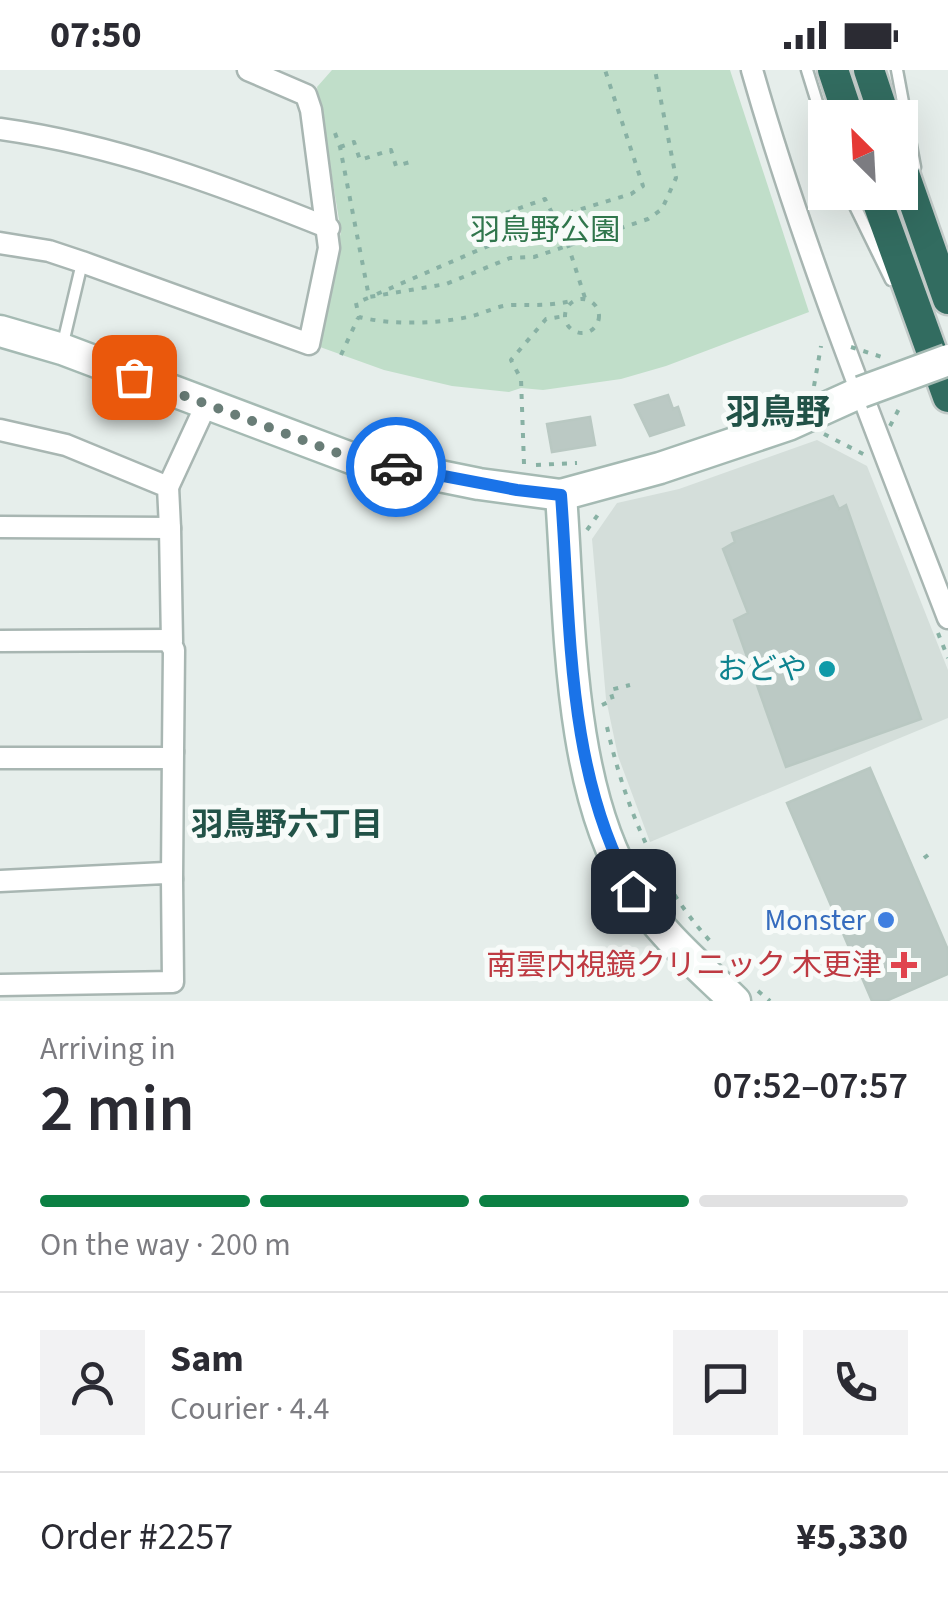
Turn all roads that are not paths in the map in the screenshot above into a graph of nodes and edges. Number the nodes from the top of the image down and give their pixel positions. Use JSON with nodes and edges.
{"nodes":[{"id":1,"x":248,"y":70,"type":"edge"},
{"id":2,"x":752,"y":70,"type":"edge"},
{"id":3,"x":807,"y":70,"type":"edge"},
{"id":4,"x":834,"y":70,"type":"edge"},
{"id":5,"x":870,"y":70,"type":"edge"},
{"id":6,"x":897,"y":70,"type":"edge"},
{"id":7,"x":816,"y":100,"type":"edge"},
{"id":8,"x":843,"y":100,"type":"edge"},
{"id":9,"x":879,"y":100,"type":"edge"},
{"id":10,"x":0,"y":129,"type":"edge"},
{"id":11,"x":857,"y":210,"type":"edge"},
{"id":12,"x":880,"y":210,"type":"edge"},
{"id":13,"x":916,"y":210,"type":"edge"},
{"id":14,"x":329,"y":228,"type":"junction"},
{"id":15,"x":0,"y":244,"type":"edge"},
{"id":16,"x":930,"y":252,"type":"junction"},
{"id":17,"x":80,"y":261,"type":"junction"},
{"id":18,"x":948,"y":299,"type":"edge"},
{"id":19,"x":0,"y":331,"type":"edge"},
{"id":20,"x":59,"y":348,"type":"junction"},
{"id":21,"x":948,"y":360,"type":"edge"},
{"id":22,"x":861,"y":392,"type":"junction"},
{"id":23,"x":948,"y":398,"type":"edge"},
{"id":24,"x":206,"y":404,"type":"junction"},
{"id":25,"x":0,"y":430,"type":"edge"},
{"id":26,"x":168,"y":488,"type":"junction"},
{"id":27,"x":561,"y":495,"type":"junction"},
{"id":28,"x":0,"y":528,"type":"edge"},
{"id":29,"x":170,"y":528,"type":"junction"},
{"id":30,"x":940,"y":620,"type":"edge"},
{"id":31,"x":0,"y":641,"type":"edge"},
{"id":32,"x":172,"y":642,"type":"junction"},
{"id":33,"x":173,"y":752,"type":"junction"},
{"id":34,"x":0,"y":758,"type":"edge"},
{"id":35,"x":172,"y":878,"type":"junction"},
{"id":36,"x":0,"y":881,"type":"edge"},
{"id":37,"x":0,"y":985,"type":"edge"},
{"id":38,"x":173,"y":992,"type":"edge"},
{"id":39,"x":744,"y":994,"type":"edge"}],
"edges":[{"from":1,"to":14,"type":"street"},
{"from":2,"to":22,"type":"street"},
{"from":3,"to":7,"type":"lane"},
{"from":4,"to":8,"type":"highway"},
{"from":5,"to":9,"type":"highway"},
{"from":6,"to":16,"type":"lane"},
{"from":10,"to":14,"type":"street"},
{"from":11,"to":23,"type":"lane"},
{"from":12,"to":23,"type":"highway"},
{"from":13,"to":16,"type":"highway"},
{"from":14,"to":17,"type":"street"},
{"from":15,"to":17,"type":"street"},
{"from":16,"to":18,"type":"highway"},
{"from":17,"to":20,"type":"lane"},
{"from":19,"to":20,"type":"street"},
{"from":20,"to":24,"type":"street"},
{"from":21,"to":22,"type":"street","bridge":true},
{"from":22,"to":27,"type":"street"},
{"from":22,"to":30,"type":"street"},
{"from":24,"to":26,"type":"street"},
{"from":24,"to":27,"type":"street"},
{"from":25,"to":26,"type":"street"},
{"from":26,"to":29,"type":"street"},
{"from":27,"to":39,"type":"street"},
{"from":28,"to":29,"type":"street"},
{"from":29,"to":32,"type":"street"},
{"from":31,"to":32,"type":"street"},
{"from":32,"to":33,"type":"street"},
{"from":33,"to":34,"type":"street"},
{"from":33,"to":35,"type":"street"},
{"from":35,"to":36,"type":"street"},
{"from":35,"to":38,"type":"street"},
{"from":37,"to":38,"type":"street"}]}
